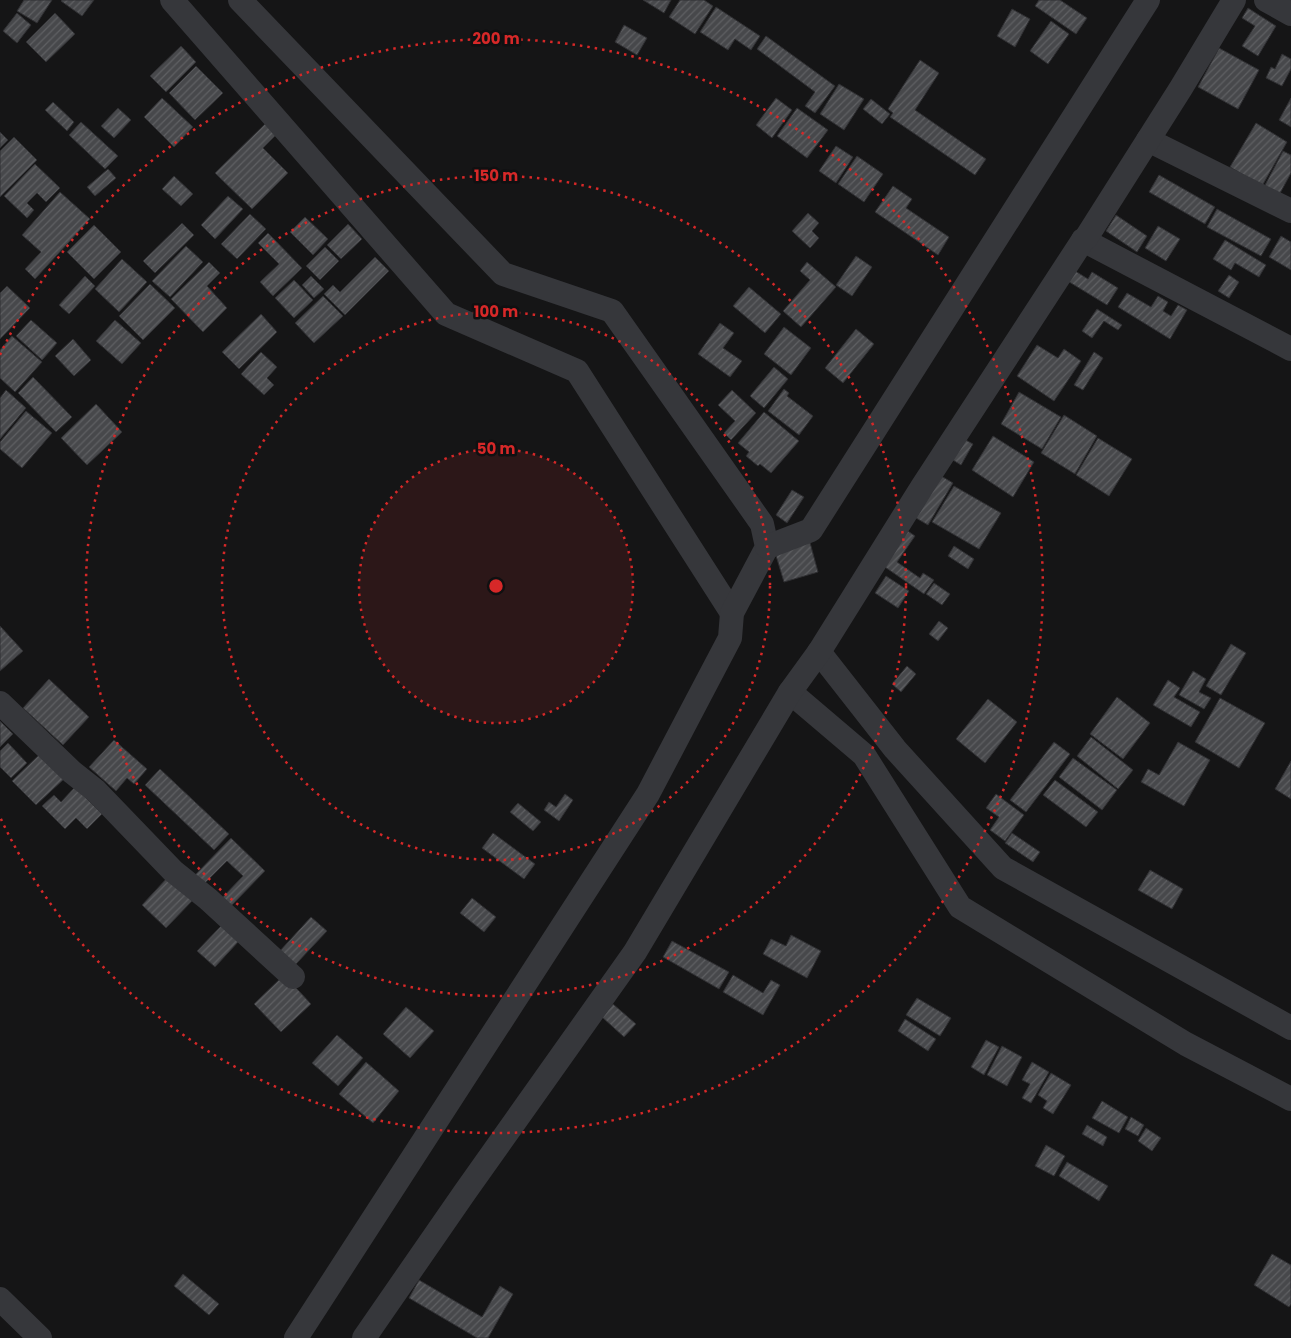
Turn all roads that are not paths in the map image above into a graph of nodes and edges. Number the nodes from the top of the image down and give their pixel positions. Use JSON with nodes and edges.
{"nodes":[{"id":1,"x":172,"y":0,"type":"edge"},
{"id":2,"x":240,"y":0,"type":"edge"},
{"id":3,"x":1148,"y":0,"type":"edge"},
{"id":4,"x":1234,"y":0,"type":"edge"},
{"id":5,"x":1266,"y":0,"type":"edge"},
{"id":6,"x":1291,"y":14,"type":"edge"},
{"id":7,"x":1148,"y":140,"type":"junction"},
{"id":8,"x":1291,"y":211,"type":"edge"},
{"id":9,"x":1083,"y":240,"type":"junction"},
{"id":10,"x":1291,"y":349,"type":"edge"},
{"id":11,"x":767,"y":547,"type":"junction"},
{"id":12,"x":732,"y":613,"type":"junction"},
{"id":13,"x":819,"y":652,"type":"junction"},
{"id":14,"x":790,"y":692,"type":"junction"},
{"id":15,"x":0,"y":703,"type":"edge"},
{"id":16,"x":293,"y":977,"type":"dead end"},
{"id":17,"x":1291,"y":1028,"type":"edge"},
{"id":18,"x":1291,"y":1099,"type":"edge"},
{"id":19,"x":0,"y":1299,"type":"edge"},
{"id":20,"x":40,"y":1338,"type":"edge"},
{"id":21,"x":296,"y":1338,"type":"edge"},
{"id":22,"x":364,"y":1338,"type":"edge"}],
"edges":[{"from":1,"to":12,"type":"street"},
{"from":2,"to":11,"type":"street"},
{"from":3,"to":11,"type":"street"},
{"from":4,"to":7,"type":"street"},
{"from":5,"to":6,"type":"street"},
{"from":7,"to":8,"type":"street"},
{"from":7,"to":9,"type":"street"},
{"from":9,"to":10,"type":"street"},
{"from":9,"to":13,"type":"street"},
{"from":11,"to":12,"type":"street"},
{"from":12,"to":21,"type":"street"},
{"from":13,"to":14,"type":"street"},
{"from":13,"to":17,"type":"street"},
{"from":14,"to":18,"type":"street"},
{"from":14,"to":22,"type":"street"},
{"from":15,"to":16,"type":"street"},
{"from":19,"to":20,"type":"street"}]}
